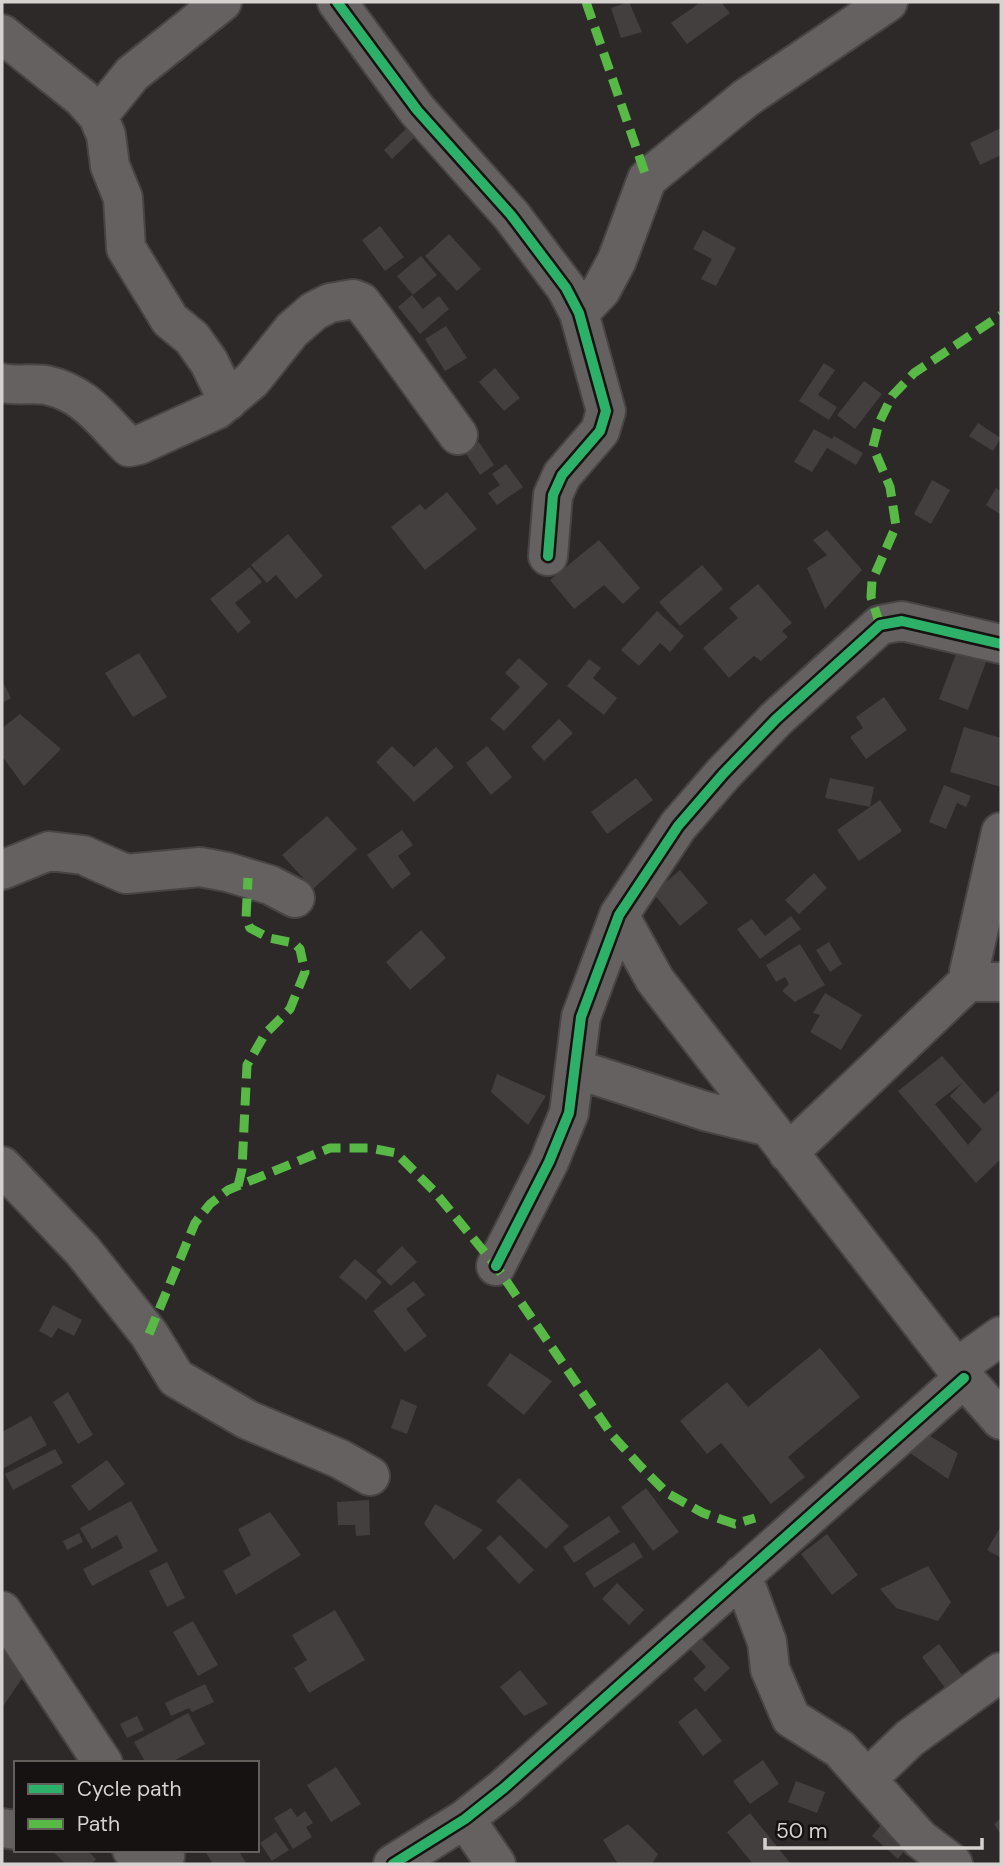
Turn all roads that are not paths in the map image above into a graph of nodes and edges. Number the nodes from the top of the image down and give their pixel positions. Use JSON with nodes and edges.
{"nodes":[{"id":1,"x":337,"y":2,"type":"edge"},
{"id":2,"x":888,"y":2,"type":"edge"},
{"id":3,"x":199,"y":8,"type":"edge"},
{"id":4,"x":2,"y":34,"type":"edge"},
{"id":5,"x":98,"y":116,"type":"junction"},
{"id":6,"x":579,"y":313,"type":"junction"},
{"id":7,"x":2,"y":383,"type":"edge"},
{"id":8,"x":228,"y":401,"type":"junction"},
{"id":9,"x":458,"y":435,"type":"dead end"},
{"id":10,"x":548,"y":556,"type":"dead end"},
{"id":11,"x":1001,"y":644,"type":"edge"},
{"id":12,"x":1001,"y":832,"type":"edge"},
{"id":13,"x":2,"y":870,"type":"edge"},
{"id":14,"x":295,"y":898,"type":"dead end"},
{"id":15,"x":620,"y":915,"type":"junction"},
{"id":16,"x":986,"y":981,"type":"edge"},
{"id":17,"x":576,"y":1069,"type":"junction"},
{"id":18,"x":777,"y":1140,"type":"junction"},
{"id":19,"x":2,"y":1166,"type":"edge"},
{"id":20,"x":496,"y":1266,"type":"dead end"},
{"id":21,"x":1001,"y":1336,"type":"edge"},
{"id":22,"x":960,"y":1373,"type":"junction"},
{"id":23,"x":1001,"y":1420,"type":"edge"},
{"id":24,"x":370,"y":1476,"type":"dead end"},
{"id":25,"x":743,"y":1575,"type":"junction"},
{"id":26,"x":2,"y":1611,"type":"edge"},
{"id":27,"x":1001,"y":1672,"type":"edge"},
{"id":28,"x":102,"y":1761,"type":"edge"},
{"id":29,"x":869,"y":1779,"type":"junction"},
{"id":30,"x":465,"y":1819,"type":"junction"},
{"id":31,"x":393,"y":1864,"type":"edge"},
{"id":32,"x":496,"y":1864,"type":"edge"},
{"id":33,"x":953,"y":1864,"type":"edge"}],
"edges":[{"from":1,"to":6,"type":"street"},
{"from":2,"to":6,"type":"street"},
{"from":3,"to":5,"type":"street"},
{"from":4,"to":5,"type":"street"},
{"from":5,"to":8,"type":"street"},
{"from":6,"to":10,"type":"street"},
{"from":7,"to":8,"type":"street"},
{"from":8,"to":9,"type":"street"},
{"from":11,"to":15,"type":"street"},
{"from":12,"to":16,"type":"street"},
{"from":13,"to":14,"type":"street"},
{"from":15,"to":17,"type":"street"},
{"from":15,"to":18,"type":"street"},
{"from":16,"to":18,"type":"street"},
{"from":17,"to":18,"type":"street"},
{"from":17,"to":20,"type":"street"},
{"from":18,"to":22,"type":"street"},
{"from":19,"to":24,"type":"street"},
{"from":21,"to":22,"type":"street"},
{"from":22,"to":23,"type":"street"},
{"from":22,"to":25,"type":"street"},
{"from":25,"to":29,"type":"street"},
{"from":25,"to":30,"type":"street"},
{"from":26,"to":28,"type":"street"},
{"from":27,"to":29,"type":"street"},
{"from":29,"to":33,"type":"street"},
{"from":30,"to":31,"type":"street"},
{"from":30,"to":32,"type":"street"}]}
